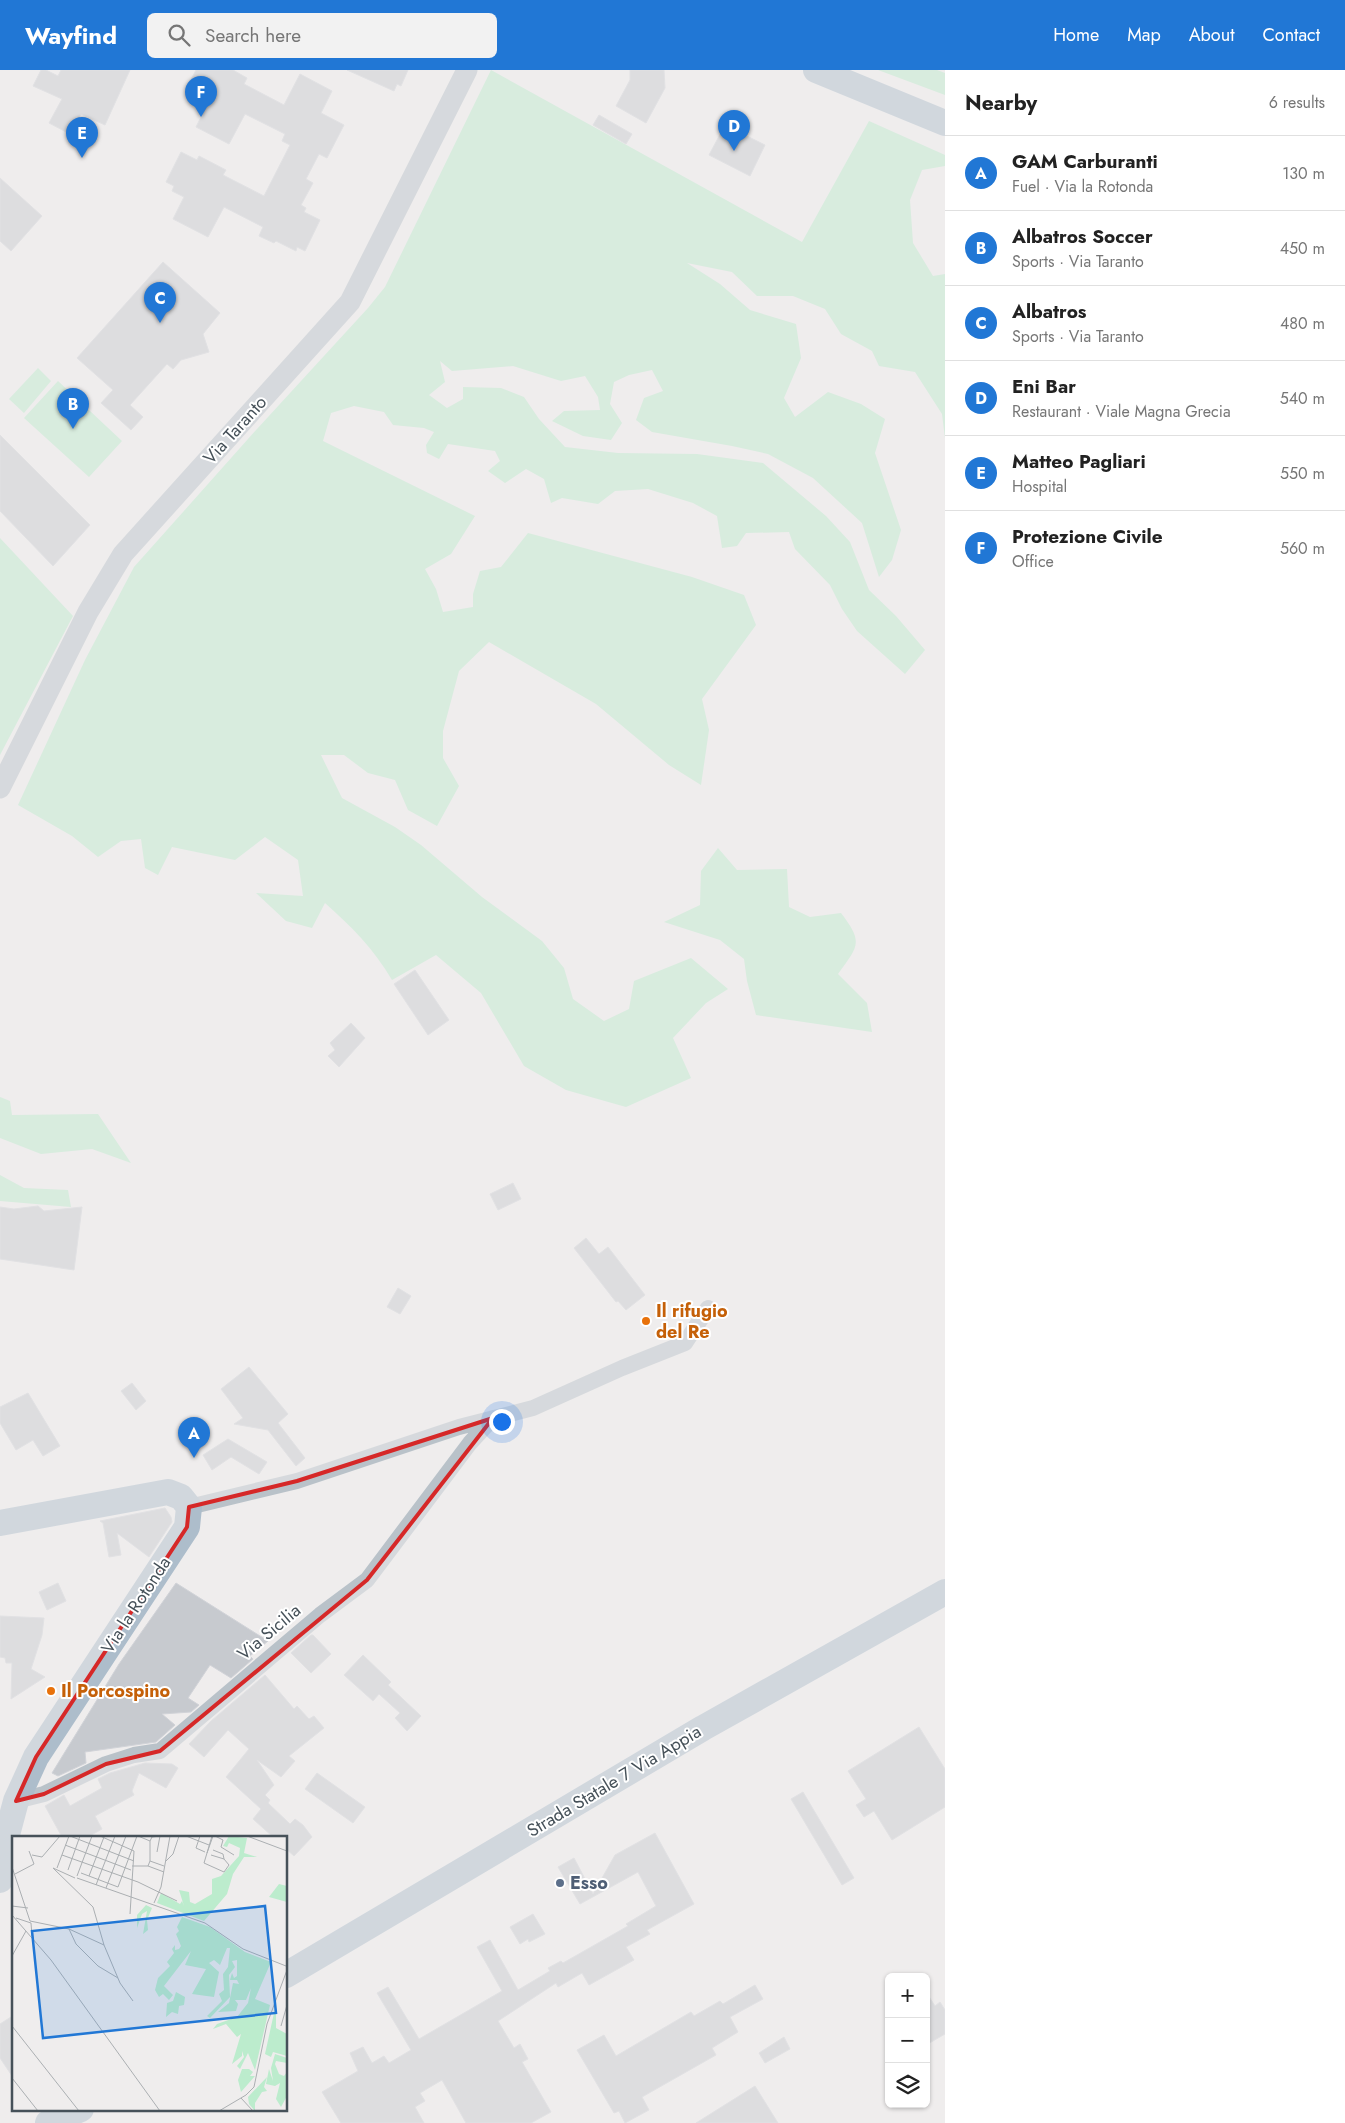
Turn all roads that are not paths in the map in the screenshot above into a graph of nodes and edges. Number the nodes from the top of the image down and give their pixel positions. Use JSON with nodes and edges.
{"nodes":[{"id":1,"x":466,"y":70,"type":"edge"},
{"id":2,"x":816,"y":70,"type":"edge"},
{"id":3,"x":945,"y":123,"type":"edge"},
{"id":4,"x":0,"y":788,"type":"edge"},
{"id":5,"x":708,"y":1308,"type":"dead end"},
{"id":6,"x":493,"y":1418,"type":"junction"},
{"id":7,"x":189,"y":1507,"type":"junction"},
{"id":8,"x":0,"y":1523,"type":"edge"},
{"id":9,"x":945,"y":1592,"type":"edge"},
{"id":10,"x":16,"y":1801,"type":"junction"},
{"id":11,"x":0,"y":1880,"type":"edge"},
{"id":12,"x":288,"y":1974,"type":"edge"},
{"id":13,"x":79,"y":2110,"type":"edge"},
{"id":14,"x":86,"y":2110,"type":"edge"},
{"id":15,"x":90,"y":2110,"type":"edge"},
{"id":16,"x":48,"y":2123,"type":"edge"},
{"id":17,"x":68,"y":2123,"type":"edge"},
{"id":18,"x":82,"y":2123,"type":"edge"}],
"edges":[{"from":1,"to":4,"type":"street","name":"Via Taranto"},
{"from":2,"to":3,"type":"main road"},
{"from":5,"to":6,"type":"street"},
{"from":6,"to":7,"type":"street"},
{"from":6,"to":10,"type":"street","name":"Via Sicilia"},
{"from":7,"to":8,"type":"main road"},
{"from":7,"to":10,"type":"main road","name":"Via la Rotonda"},
{"from":9,"to":12,"type":"main road","name":"Strada Statale 7 Via Appia"},
{"from":10,"to":11,"type":"main road","name":"Via la Rotonda"},
{"from":13,"to":16,"type":"main road"},
{"from":14,"to":17,"type":"main road"},
{"from":15,"to":18,"type":"street"}]}
